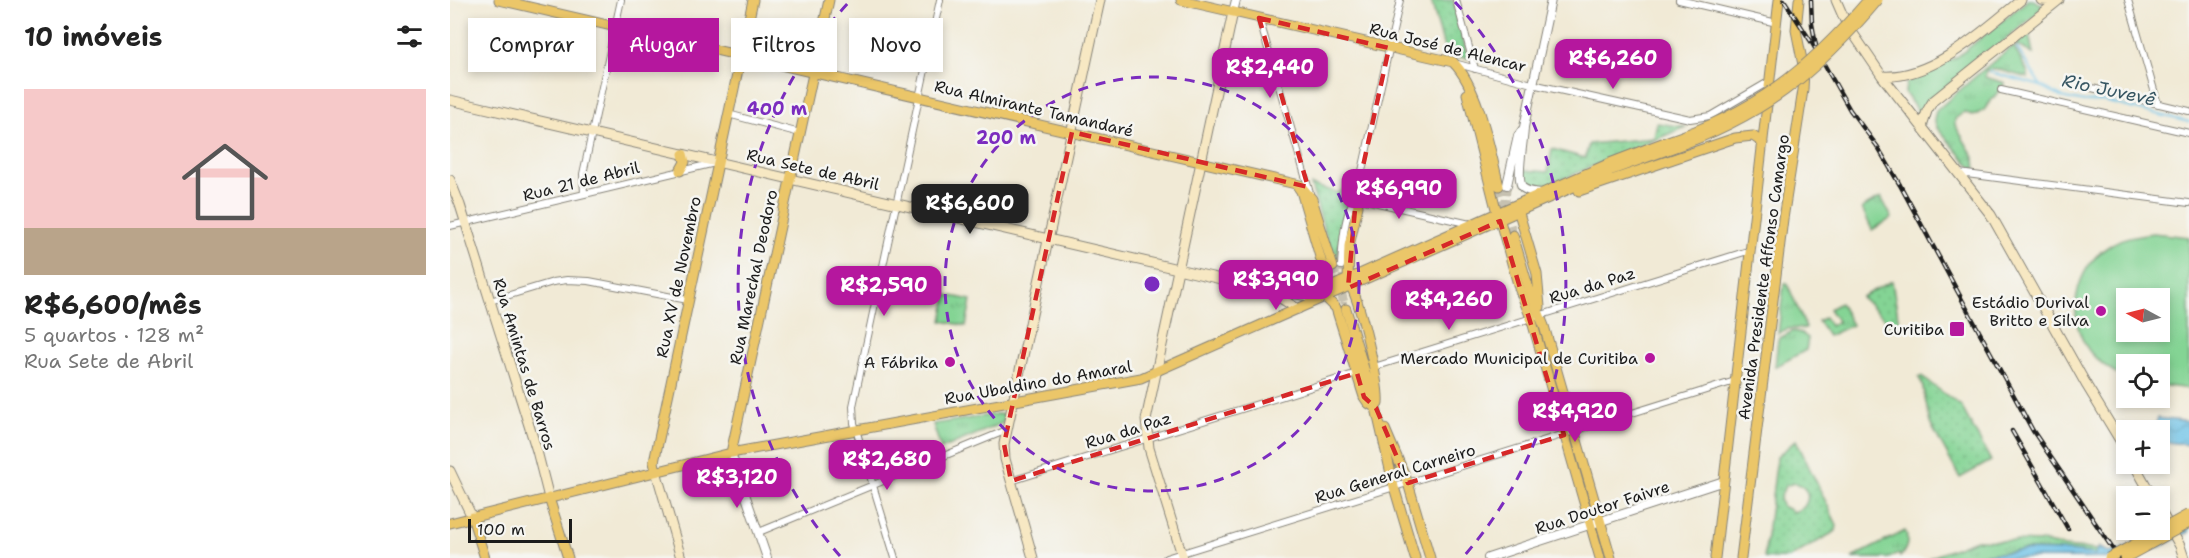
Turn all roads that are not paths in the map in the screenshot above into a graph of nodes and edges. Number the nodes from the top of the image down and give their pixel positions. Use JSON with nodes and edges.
{"nodes":[{"id":1,"x":499,"y":0,"type":"edge"},
{"id":2,"x":621,"y":0,"type":"edge"},
{"id":3,"x":753,"y":0,"type":"edge"},
{"id":4,"x":828,"y":0,"type":"edge"},
{"id":5,"x":940,"y":0,"type":"edge"},
{"id":6,"x":1100,"y":0,"type":"edge"},
{"id":7,"x":1181,"y":0,"type":"edge"},
{"id":8,"x":1236,"y":0,"type":"edge"},
{"id":9,"x":1400,"y":0,"type":"edge"},
{"id":10,"x":1456,"y":0,"type":"edge"},
{"id":11,"x":1551,"y":0,"type":"edge"},
{"id":12,"x":1679,"y":0,"type":"edge"},
{"id":13,"x":1799,"y":0,"type":"edge"},
{"id":14,"x":1836,"y":0,"type":"edge"},
{"id":15,"x":1868,"y":0,"type":"edge"},
{"id":16,"x":1878,"y":0,"type":"edge"},
{"id":17,"x":2021,"y":0,"type":"edge"},
{"id":18,"x":2041,"y":0,"type":"edge"},
{"id":19,"x":2128,"y":0,"type":"edge"},
{"id":20,"x":1778,"y":1,"type":"edge"},
{"id":21,"x":2058,"y":1,"type":"edge"},
{"id":22,"x":1233,"y":12,"type":"junction"},
{"id":23,"x":617,"y":18,"type":"edge"},
{"id":24,"x":749,"y":18,"type":"edge"},
{"id":25,"x":824,"y":18,"type":"edge"},
{"id":26,"x":1259,"y":18,"type":"junction"},
{"id":27,"x":1777,"y":23,"type":"junction"},
{"id":28,"x":608,"y":25,"type":"edge"},
{"id":29,"x":1389,"y":48,"type":"junction"},
{"id":30,"x":608,"y":59,"type":"edge"},
{"id":31,"x":1453,"y":62,"type":"junction"},
{"id":32,"x":1475,"y":69,"type":"junction"},
{"id":33,"x":1461,"y":70,"type":"junction"},
{"id":34,"x":737,"y":72,"type":"edge"},
{"id":35,"x":813,"y":72,"type":"joint"},
{"id":36,"x":1882,"y":76,"type":"junction"},
{"id":37,"x":1770,"y":81,"type":"junction"},
{"id":38,"x":1529,"y":83,"type":"junction"},
{"id":39,"x":2075,"y":84,"type":"dead end"},
{"id":40,"x":2001,"y":90,"type":"dead end"},
{"id":41,"x":919,"y":97,"type":"junction"},
{"id":42,"x":450,"y":100,"type":"edge"},
{"id":43,"x":2158,"y":104,"type":"junction"},
{"id":44,"x":2189,"y":111,"type":"edge"},
{"id":45,"x":728,"y":114,"type":"junction"},
{"id":46,"x":1524,"y":127,"type":"junction"},
{"id":47,"x":1922,"y":127,"type":"junction"},
{"id":48,"x":1072,"y":132,"type":"junction"},
{"id":49,"x":592,"y":133,"type":"junction"},
{"id":50,"x":800,"y":133,"type":"junction"},
{"id":51,"x":2189,"y":133,"type":"edge"},
{"id":52,"x":1763,"y":143,"type":"junction"},
{"id":53,"x":1666,"y":146,"type":"junction"},
{"id":54,"x":683,"y":154,"type":"junction"},
{"id":55,"x":718,"y":162,"type":"junction"},
{"id":56,"x":1200,"y":162,"type":"junction"},
{"id":57,"x":680,"y":171,"type":"junction"},
{"id":58,"x":1958,"y":173,"type":"junction"},
{"id":59,"x":1304,"y":174,"type":"junction"},
{"id":60,"x":790,"y":178,"type":"junction"},
{"id":61,"x":450,"y":180,"type":"edge"},
{"id":62,"x":1297,"y":185,"type":"junction"},
{"id":63,"x":1503,"y":186,"type":"joint"},
{"id":64,"x":1544,"y":193,"type":"junction"},
{"id":65,"x":584,"y":194,"type":"junction"},
{"id":66,"x":1562,"y":194,"type":"junction"},
{"id":67,"x":1356,"y":198,"type":"junction"},
{"id":68,"x":1311,"y":199,"type":"junction"},
{"id":69,"x":2189,"y":203,"type":"edge"},
{"id":70,"x":896,"y":204,"type":"junction"},
{"id":71,"x":1519,"y":213,"type":"junction"},
{"id":72,"x":1499,"y":217,"type":"junction"},
{"id":73,"x":1446,"y":219,"type":"junction"},
{"id":74,"x":465,"y":222,"type":"junction"},
{"id":75,"x":1472,"y":225,"type":"junction"},
{"id":76,"x":450,"y":226,"type":"edge"},
{"id":77,"x":1451,"y":234,"type":"junction"},
{"id":78,"x":1513,"y":235,"type":"tunnel mouth"},
{"id":79,"x":1049,"y":239,"type":"junction"},
{"id":80,"x":1750,"y":250,"type":"junction"},
{"id":81,"x":1337,"y":266,"type":"joint"},
{"id":82,"x":1177,"y":269,"type":"junction"},
{"id":83,"x":1349,"y":284,"type":"junction"},
{"id":84,"x":1268,"y":290,"type":"junction"},
{"id":85,"x":1327,"y":293,"type":"junction"},
{"id":86,"x":1310,"y":296,"type":"joint"},
{"id":87,"x":688,"y":300,"type":"junction"},
{"id":88,"x":490,"y":301,"type":"junction"},
{"id":89,"x":1298,"y":309,"type":"junction"},
{"id":90,"x":1346,"y":309,"type":"tunnel mouth"},
{"id":91,"x":1536,"y":317,"type":"junction"},
{"id":92,"x":1374,"y":367,"type":"junction"},
{"id":93,"x":1155,"y":373,"type":"junction"},
{"id":94,"x":1357,"y":373,"type":"junction"},
{"id":95,"x":1735,"y":381,"type":"junction"},
{"id":96,"x":1014,"y":401,"type":"junction"},
{"id":97,"x":1376,"y":408,"type":"junction"},
{"id":98,"x":1007,"y":430,"type":"junction"},
{"id":99,"x":856,"y":431,"type":"junction"},
{"id":100,"x":1574,"y":431,"type":"junction"},
{"id":101,"x":2116,"y":434,"type":"edge"},
{"id":102,"x":1564,"y":435,"type":"junction"},
{"id":103,"x":1147,"y":438,"type":"junction"},
{"id":104,"x":731,"y":453,"type":"junction"},
{"id":105,"x":450,"y":471,"type":"edge"},
{"id":106,"x":656,"y":471,"type":"junction"},
{"id":107,"x":1011,"y":481,"type":"junction"},
{"id":108,"x":1724,"y":481,"type":"junction"},
{"id":109,"x":1408,"y":483,"type":"junction"},
{"id":110,"x":872,"y":486,"type":"junction"},
{"id":111,"x":1394,"y":488,"type":"junction"},
{"id":112,"x":549,"y":498,"type":"junction"},
{"id":113,"x":2189,"y":514,"type":"edge"},
{"id":114,"x":472,"y":517,"type":"junction"},
{"id":115,"x":1600,"y":521,"type":"junction"},
{"id":116,"x":450,"y":523,"type":"edge"},
{"id":117,"x":2189,"y":523,"type":"edge"},
{"id":118,"x":1590,"y":525,"type":"junction"},
{"id":119,"x":2170,"y":528,"type":"edge"},
{"id":120,"x":759,"y":532,"type":"junction"},
{"id":121,"x":1183,"y":556,"type":"edge"},
{"id":122,"x":485,"y":558,"type":"edge"},
{"id":123,"x":568,"y":558,"type":"edge"},
{"id":124,"x":681,"y":558,"type":"edge"},
{"id":125,"x":766,"y":558,"type":"edge"},
{"id":126,"x":895,"y":558,"type":"edge"},
{"id":127,"x":1033,"y":558,"type":"edge"},
{"id":128,"x":1166,"y":558,"type":"edge"},
{"id":129,"x":1415,"y":558,"type":"edge"},
{"id":130,"x":1430,"y":558,"type":"edge"},
{"id":131,"x":1488,"y":558,"type":"edge"},
{"id":132,"x":1600,"y":558,"type":"edge"},
{"id":133,"x":1611,"y":558,"type":"edge"},
{"id":134,"x":1715,"y":558,"type":"edge"},
{"id":135,"x":1741,"y":558,"type":"edge"},
{"id":136,"x":2109,"y":558,"type":"edge"},
{"id":137,"x":2125,"y":558,"type":"edge"},
{"id":138,"x":2184,"y":558,"type":"edge"}],
"edges":[{"from":1,"to":28,"type":"main road","name":"Rua Almirante Tamandaré"},
{"from":2,"to":23,"type":"street"},
{"from":3,"to":24,"type":"main road","name":"Rua XV de Novembro"},
{"from":4,"to":25,"type":"main road","name":"Rua Marechal Deodoro"},
{"from":5,"to":41,"type":"street"},
{"from":6,"to":48,"type":"main road"},
{"from":7,"to":22,"type":"main road","name":"Rua José de Alencar"},
{"from":8,"to":22,"type":"street"},
{"from":9,"to":29,"type":"street"},
{"from":10,"to":32,"type":"street"},
{"from":11,"to":38,"type":"street"},
{"from":12,"to":27,"type":"street"},
{"from":13,"to":135,"type":"main road","name":"Avenida Presidente Affonso Camargo"},
{"from":14,"to":36,"type":"main road"},
{"from":15,"to":53,"type":"main road","bridge":true},
{"from":16,"to":53,"type":"main road","bridge":true},
{"from":17,"to":36,"type":"main road"},
{"from":18,"to":21,"type":"main road"},
{"from":19,"to":43,"type":"street"},
{"from":20,"to":27,"type":"main road","name":"Avenida Presidente Affonso Camargo"},
{"from":21,"to":47,"type":"main road"},
{"from":22,"to":26,"type":"main road","name":"Rua José de Alencar"},
{"from":22,"to":56,"type":"main road"},
{"from":26,"to":29,"type":"main road","name":"Rua José de Alencar"},
{"from":26,"to":59,"type":"street"},
{"from":27,"to":37,"type":"main road","name":"Avenida Presidente Affonso Camargo"},
{"from":29,"to":31,"type":"main road","name":"Rua José de Alencar"},
{"from":29,"to":67,"type":"street"},
{"from":30,"to":49,"type":"street"},
{"from":31,"to":32,"type":"street","name":"Rua José de Alencar"},
{"from":31,"to":33,"type":"main road"},
{"from":32,"to":38,"type":"street","name":"Rua José de Alencar"},
{"from":33,"to":63,"type":"main road"},
{"from":33,"to":72,"type":"main road"},
{"from":34,"to":45,"type":"main road","name":"Rua XV de Novembro"},
{"from":35,"to":41,"type":"main road","name":"Rua Almirante Tamandaré"},
{"from":35,"to":50,"type":"main road","name":"Rua Marechal Deodoro"},
{"from":36,"to":47,"type":"main road"},
{"from":37,"to":38,"type":"street","name":"Rua José de Alencar"},
{"from":37,"to":52,"type":"main road","name":"Avenida Presidente Affonso Camargo"},
{"from":38,"to":46,"type":"street"},
{"from":39,"to":43,"type":"street"},
{"from":40,"to":51,"type":"street"},
{"from":41,"to":48,"type":"main road","name":"Rua Almirante Tamandaré"},
{"from":41,"to":70,"type":"street"},
{"from":42,"to":49,"type":"main road","name":"Rua Sete de Abril"},
{"from":43,"to":44,"type":"street"},
{"from":45,"to":50,"type":"street"},
{"from":45,"to":55,"type":"main road","name":"Rua XV de Novembro"},
{"from":46,"to":63,"type":"street"},
{"from":46,"to":64,"type":"street"},
{"from":47,"to":58,"type":"main road"},
{"from":48,"to":56,"type":"main road","name":"Rua Almirante Tamandaré"},
{"from":48,"to":79,"type":"main road"},
{"from":49,"to":54,"type":"main road","name":"Rua Sete de Abril"},
{"from":49,"to":65,"type":"street"},
{"from":50,"to":60,"type":"main road","name":"Rua Marechal Deodoro"},
{"from":52,"to":66,"type":"main road"},
{"from":52,"to":80,"type":"main road","name":"Avenida Presidente Affonso Camargo"},
{"from":53,"to":64,"type":"main road","name":"Rua Ubaldino do Amaral"},
{"from":53,"to":66,"type":"main road","name":"Rua Ubaldino do Amaral"},
{"from":54,"to":55,"type":"main road","name":"Rua Sete de Abril"},
{"from":54,"to":57,"type":"main road"},
{"from":55,"to":57,"type":"street","name":"Rua 21 de Abril"},
{"from":55,"to":60,"type":"main road","name":"Rua Sete de Abril"},
{"from":55,"to":87,"type":"main road","name":"Rua XV de Novembro"},
{"from":56,"to":62,"type":"main road","name":"Rua Almirante Tamandaré"},
{"from":56,"to":82,"type":"main road"},
{"from":57,"to":65,"type":"street","name":"Rua 21 de Abril"},
{"from":58,"to":69,"type":"street"},
{"from":58,"to":101,"type":"main road"},
{"from":59,"to":62,"type":"street"},
{"from":59,"to":68,"type":"street"},
{"from":60,"to":70,"type":"main road","name":"Rua Sete de Abril"},
{"from":60,"to":104,"type":"main road","name":"Rua Marechal Deodoro"},
{"from":61,"to":74,"type":"main road","name":"Rua Amintas de Barros"},
{"from":62,"to":68,"type":"main road"},
{"from":62,"to":85,"type":"main road"},
{"from":64,"to":72,"type":"main road","name":"Rua Ubaldino do Amaral"},
{"from":65,"to":74,"type":"street","name":"Rua 21 de Abril"},
{"from":66,"to":71,"type":"main road","name":"Rua Ubaldino do Amaral"},
{"from":67,"to":73,"type":"street"},
{"from":67,"to":81,"type":"street"},
{"from":67,"to":83,"type":"main road"},
{"from":68,"to":81,"type":"main road"},
{"from":70,"to":79,"type":"main road","name":"Rua Sete de Abril"},
{"from":70,"to":99,"type":"street"},
{"from":71,"to":72,"type":"main road","name":"Rua Ubaldino do Amaral"},
{"from":71,"to":91,"type":"main road"},
{"from":72,"to":75,"type":"main road","name":"Rua Ubaldino do Amaral"},
{"from":72,"to":83,"type":"main road","name":"Rua Ubaldino do Amaral"},
{"from":72,"to":91,"type":"main road"},
{"from":73,"to":75,"type":"street"},
{"from":73,"to":77,"type":"street"},
{"from":74,"to":76,"type":"street","name":"Rua 21 de Abril"},
{"from":74,"to":88,"type":"main road","name":"Rua Amintas de Barros"},
{"from":75,"to":77,"type":"main road","name":"Rua Ubaldino do Amaral"},
{"from":77,"to":83,"type":"main road","name":"Rua Ubaldino do Amaral"},
{"from":78,"to":91,"type":"main road"},
{"from":79,"to":82,"type":"main road","name":"Rua Sete de Abril"},
{"from":79,"to":96,"type":"main road"},
{"from":80,"to":91,"type":"street","name":"Rua da Paz"},
{"from":80,"to":95,"type":"main road","name":"Avenida Presidente Affonso Camargo"},
{"from":82,"to":84,"type":"main road","name":"Rua Sete de Abril"},
{"from":82,"to":93,"type":"main road"},
{"from":83,"to":85,"type":"main road","name":"Rua Ubaldino do Amaral"},
{"from":83,"to":92,"type":"main road"},
{"from":84,"to":86,"type":"main road","name":"Rua Sete de Abril"},
{"from":84,"to":89,"type":"main road"},
{"from":85,"to":86,"type":"main road","name":"Rua Ubaldino do Amaral"},
{"from":85,"to":89,"type":"main road","name":"Rua Ubaldino do Amaral"},
{"from":85,"to":94,"type":"main road"},
{"from":87,"to":88,"type":"street"},
{"from":87,"to":106,"type":"main road","name":"Rua XV de Novembro"},
{"from":88,"to":112,"type":"main road","name":"Rua Amintas de Barros"},
{"from":89,"to":93,"type":"main road","name":"Rua Ubaldino do Amaral"},
{"from":90,"to":97,"type":"main road"},
{"from":91,"to":92,"type":"street","name":"Rua da Paz"},
{"from":91,"to":100,"type":"main road"},
{"from":91,"to":102,"type":"main road"},
{"from":92,"to":97,"type":"main road"},
{"from":93,"to":96,"type":"main road","name":"Rua Ubaldino do Amaral"},
{"from":93,"to":103,"type":"main road"},
{"from":94,"to":97,"type":"main road"},
{"from":94,"to":103,"type":"street","name":"Rua da Paz"},
{"from":95,"to":100,"type":"street","name":"Rua General Carneiro"},
{"from":95,"to":108,"type":"main road","name":"Avenida Presidente Affonso Camargo"},
{"from":96,"to":98,"type":"main road"},
{"from":96,"to":99,"type":"main road","name":"Rua Ubaldino do Amaral"},
{"from":97,"to":109,"type":"main road"},
{"from":97,"to":111,"type":"main road"},
{"from":98,"to":107,"type":"main road"},
{"from":98,"to":110,"type":"street"},
{"from":99,"to":104,"type":"main road","name":"Rua Ubaldino do Amaral"},
{"from":99,"to":110,"type":"street"},
{"from":100,"to":102,"type":"street","name":"Rua General Carneiro"},
{"from":100,"to":115,"type":"main road"},
{"from":102,"to":109,"type":"street","name":"Rua General Carneiro"},
{"from":102,"to":118,"type":"main road"},
{"from":103,"to":107,"type":"street","name":"Rua da Paz"},
{"from":103,"to":121,"type":"main road"},
{"from":104,"to":106,"type":"main road","name":"Rua Ubaldino do Amaral"},
{"from":104,"to":120,"type":"street"},
{"from":105,"to":114,"type":"main road"},
{"from":106,"to":112,"type":"main road","name":"Rua Ubaldino do Amaral"},
{"from":106,"to":124,"type":"main road","name":"Rua XV de Novembro"},
{"from":107,"to":127,"type":"main road"},
{"from":108,"to":115,"type":"street","name":"Rua Doutor Faivre"},
{"from":108,"to":134,"type":"main road","name":"Avenida Presidente Affonso Camargo"},
{"from":109,"to":111,"type":"street","name":"Rua General Carneiro"},
{"from":109,"to":130,"type":"main road"},
{"from":110,"to":120,"type":"street"},
{"from":110,"to":126,"type":"street"},
{"from":111,"to":121,"type":"street","name":"Rua General Carneiro"},
{"from":111,"to":129,"type":"main road"},
{"from":112,"to":114,"type":"main road","name":"Rua Ubaldino do Amaral"},
{"from":112,"to":123,"type":"main road","name":"Rua Amintas de Barros"},
{"from":113,"to":136,"type":"main road","bridge":true},
{"from":114,"to":116,"type":"main road","name":"Rua Ubaldino do Amaral"},
{"from":114,"to":122,"type":"main road"},
{"from":115,"to":118,"type":"street","name":"Rua Doutor Faivre"},
{"from":115,"to":133,"type":"main road"},
{"from":117,"to":137,"type":"main road","bridge":true},
{"from":118,"to":131,"type":"street","name":"Rua Doutor Faivre"},
{"from":118,"to":132,"type":"main road"},
{"from":119,"to":138,"type":"main road","bridge":true},
{"from":120,"to":125,"type":"street"},
{"from":121,"to":128,"type":"street","name":"Rua General Carneiro"}]}
